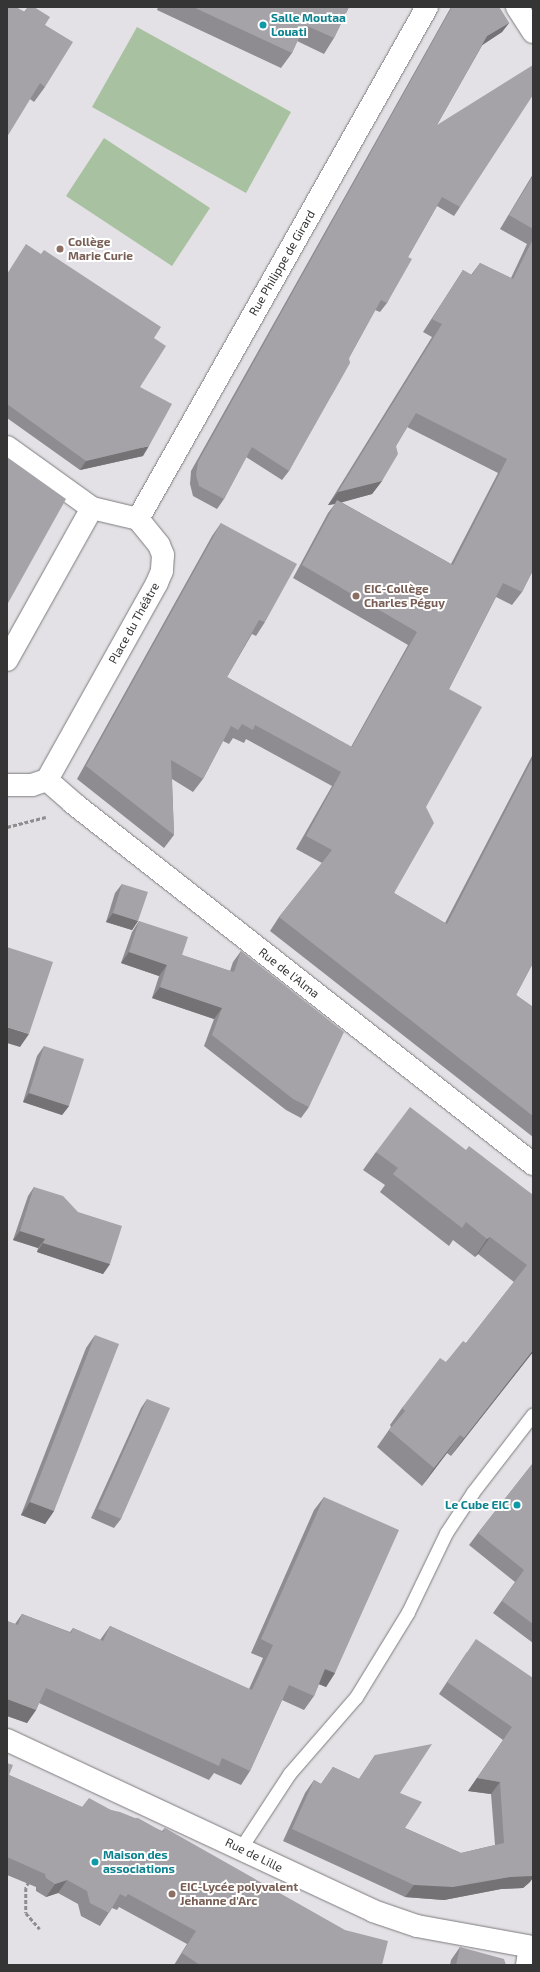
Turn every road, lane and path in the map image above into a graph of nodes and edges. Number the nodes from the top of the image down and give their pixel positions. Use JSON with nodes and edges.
{"nodes":[{"id":1,"x":427,"y":7,"type":"edge"},
{"id":2,"x":517,"y":7,"type":"edge"},
{"id":3,"x":533,"y":32,"type":"edge"},
{"id":4,"x":7,"y":447,"type":"edge"},
{"id":5,"x":92,"y":508,"type":"junction"},
{"id":6,"x":138,"y":519,"type":"junction"},
{"id":7,"x":7,"y":660,"type":"edge"},
{"id":8,"x":47,"y":780,"type":"junction"},
{"id":9,"x":7,"y":785,"type":"edge"},
{"id":10,"x":533,"y":1164,"type":"edge"},
{"id":11,"x":533,"y":1414,"type":"edge"},
{"id":12,"x":7,"y":1740,"type":"edge"},
{"id":13,"x":240,"y":1848,"type":"junction"},
{"id":14,"x":30,"y":1881,"type":"edge"},
{"id":15,"x":40,"y":1929,"type":"dead end"},
{"id":16,"x":530,"y":1953,"type":"edge"}],
"edges":[{"from":1,"to":6,"type":"street","name":"Rue Philippe de Girard"},
{"from":2,"to":3,"type":"street"},
{"from":4,"to":5,"type":"street"},
{"from":5,"to":6,"type":"street"},
{"from":5,"to":7,"type":"street"},
{"from":6,"to":8,"type":"street","name":"Place du Théâtre"},
{"from":8,"to":9,"type":"street"},
{"from":8,"to":10,"type":"street","name":"Rue de l'Alma"},
{"from":11,"to":13,"type":"lane"},
{"from":12,"to":13,"type":"street","name":"Rue de Lille"},
{"from":13,"to":16,"type":"street","name":"Rue de Lille"},
{"from":14,"to":15,"type":"path"}]}
